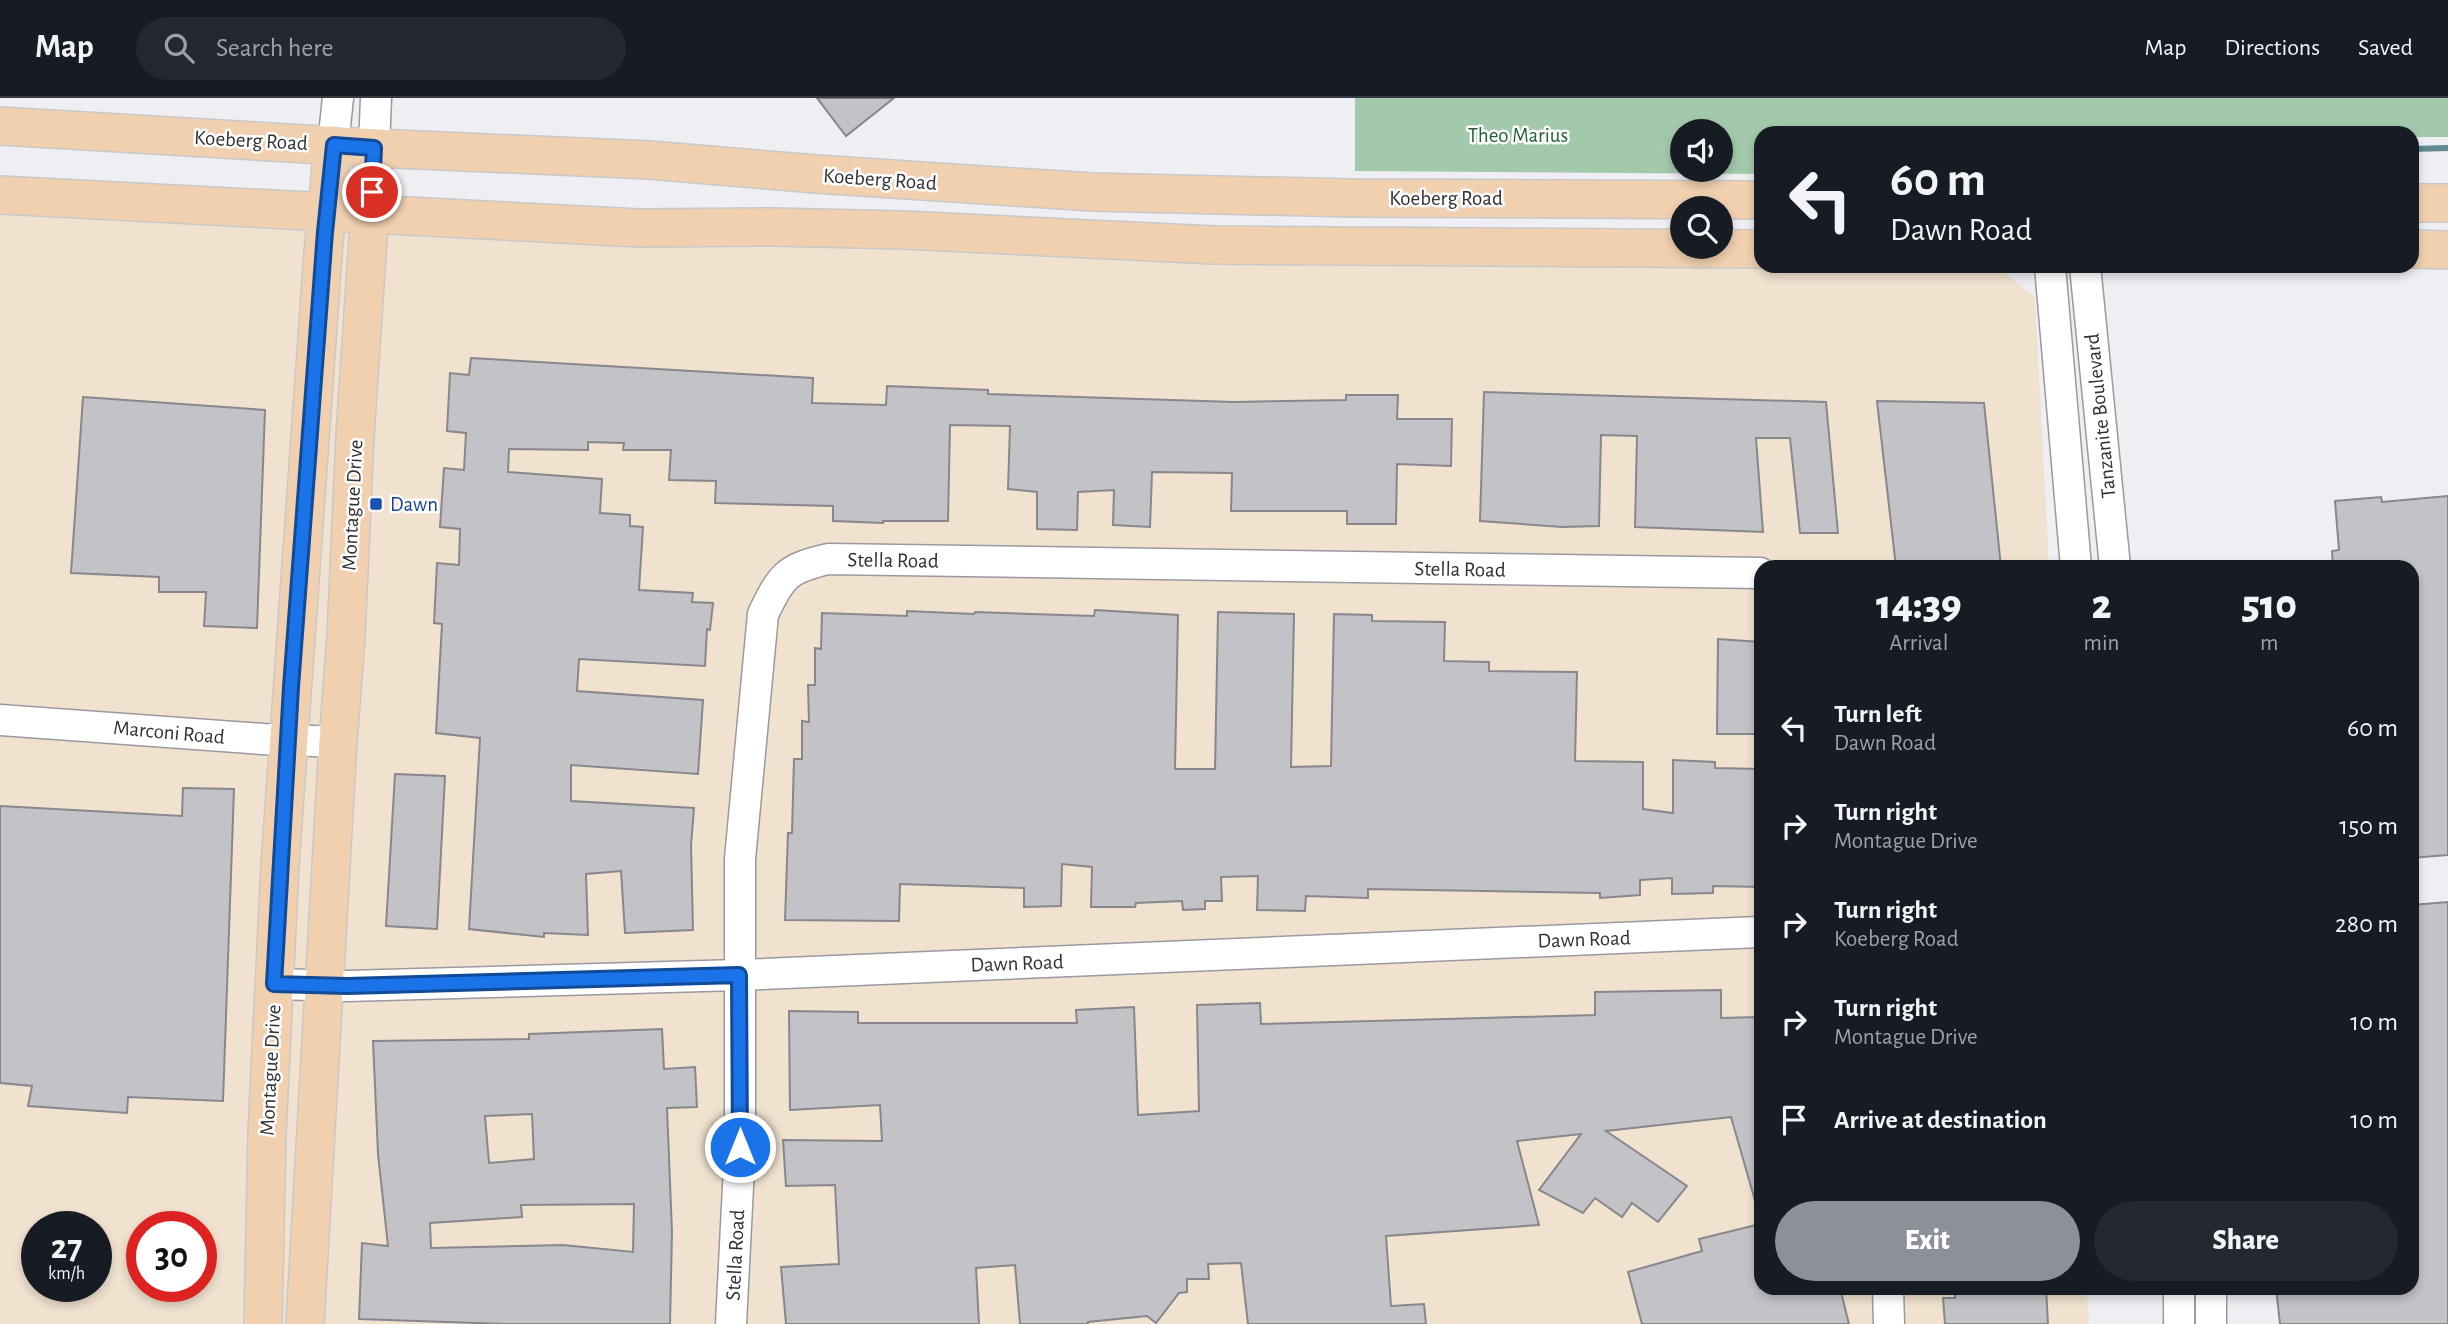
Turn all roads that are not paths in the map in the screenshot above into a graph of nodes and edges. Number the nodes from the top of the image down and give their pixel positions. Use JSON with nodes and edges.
{"nodes":[{"id":1,"x":338,"y":98,"type":"edge"},
{"id":2,"x":376,"y":98,"type":"edge"},
{"id":3,"x":0,"y":126,"type":"edge"},
{"id":4,"x":334,"y":145,"type":"junction"},
{"id":5,"x":374,"y":148,"type":"junction"},
{"id":6,"x":0,"y":195,"type":"edge"},
{"id":7,"x":1754,"y":200,"type":"edge"},
{"id":8,"x":2419,"y":203,"type":"edge"},
{"id":9,"x":2448,"y":203,"type":"edge"},
{"id":10,"x":326,"y":211,"type":"junction"},
{"id":11,"x":370,"y":214,"type":"junction"},
{"id":12,"x":1754,"y":249,"type":"edge"},
{"id":13,"x":2419,"y":249,"type":"edge"},
{"id":14,"x":2448,"y":250,"type":"edge"},
{"id":15,"x":2051,"y":273,"type":"edge"},
{"id":16,"x":2086,"y":273,"type":"edge"},
{"id":17,"x":2075,"y":560,"type":"edge"},
{"id":18,"x":2114,"y":560,"type":"edge"},
{"id":19,"x":1754,"y":573,"type":"edge"},
{"id":20,"x":0,"y":720,"type":"edge"},
{"id":21,"x":288,"y":739,"type":"junction"},
{"id":22,"x":338,"y":742,"type":"junction"},
{"id":23,"x":1754,"y":932,"type":"edge"},
{"id":24,"x":739,"y":975,"type":"junction"},
{"id":25,"x":274,"y":984,"type":"junction"},
{"id":26,"x":324,"y":985,"type":"junction"},
{"id":27,"x":1888,"y":1295,"type":"edge"},
{"id":28,"x":2179,"y":1295,"type":"edge"},
{"id":29,"x":2211,"y":1295,"type":"edge"},
{"id":30,"x":263,"y":1324,"type":"edge"},
{"id":31,"x":305,"y":1324,"type":"edge"},
{"id":32,"x":731,"y":1324,"type":"edge"},
{"id":33,"x":1889,"y":1324,"type":"edge"},
{"id":34,"x":2179,"y":1324,"type":"edge"},
{"id":35,"x":2211,"y":1324,"type":"edge"}],
"edges":[{"from":1,"to":4,"type":"street"},
{"from":2,"to":5,"type":"street"},
{"from":3,"to":4,"type":"main road","name":"Koeberg Road"},
{"from":4,"to":5,"type":"main road","name":"Koeberg Road"},
{"from":4,"to":10,"type":"main road","name":"Montague Drive"},
{"from":5,"to":7,"type":"main road","name":"Koeberg Road"},
{"from":5,"to":11,"type":"main road","name":"Montague Drive"},
{"from":6,"to":10,"type":"main road"},
{"from":8,"to":9,"type":"main road"},
{"from":10,"to":11,"type":"main road"},
{"from":10,"to":21,"type":"main road","name":"Montague Drive"},
{"from":11,"to":12,"type":"main road"},
{"from":11,"to":22,"type":"main road","name":"Montague Drive"},
{"from":13,"to":14,"type":"main road"},
{"from":15,"to":17,"type":"street","name":"Tanzanite Boulevard"},
{"from":16,"to":18,"type":"street","name":"Tanzanite Boulevard"},
{"from":19,"to":24,"type":"street","name":"Stella Road"},
{"from":20,"to":21,"type":"street","name":"Marconi Road"},
{"from":21,"to":22,"type":"street","name":"Marconi Road"},
{"from":21,"to":25,"type":"main road","name":"Montague Drive"},
{"from":22,"to":26,"type":"main road","name":"Montague Drive"},
{"from":23,"to":24,"type":"street","name":"Dawn Road"},
{"from":24,"to":26,"type":"street","name":"Dawn Road"},
{"from":24,"to":32,"type":"street","name":"Stella Road"},
{"from":25,"to":26,"type":"street","name":"Dawn Road"},
{"from":25,"to":30,"type":"main road","name":"Montague Drive"},
{"from":26,"to":31,"type":"main road","name":"Montague Drive"},
{"from":27,"to":33,"type":"street"},
{"from":28,"to":34,"type":"street"},
{"from":29,"to":35,"type":"street"}]}
